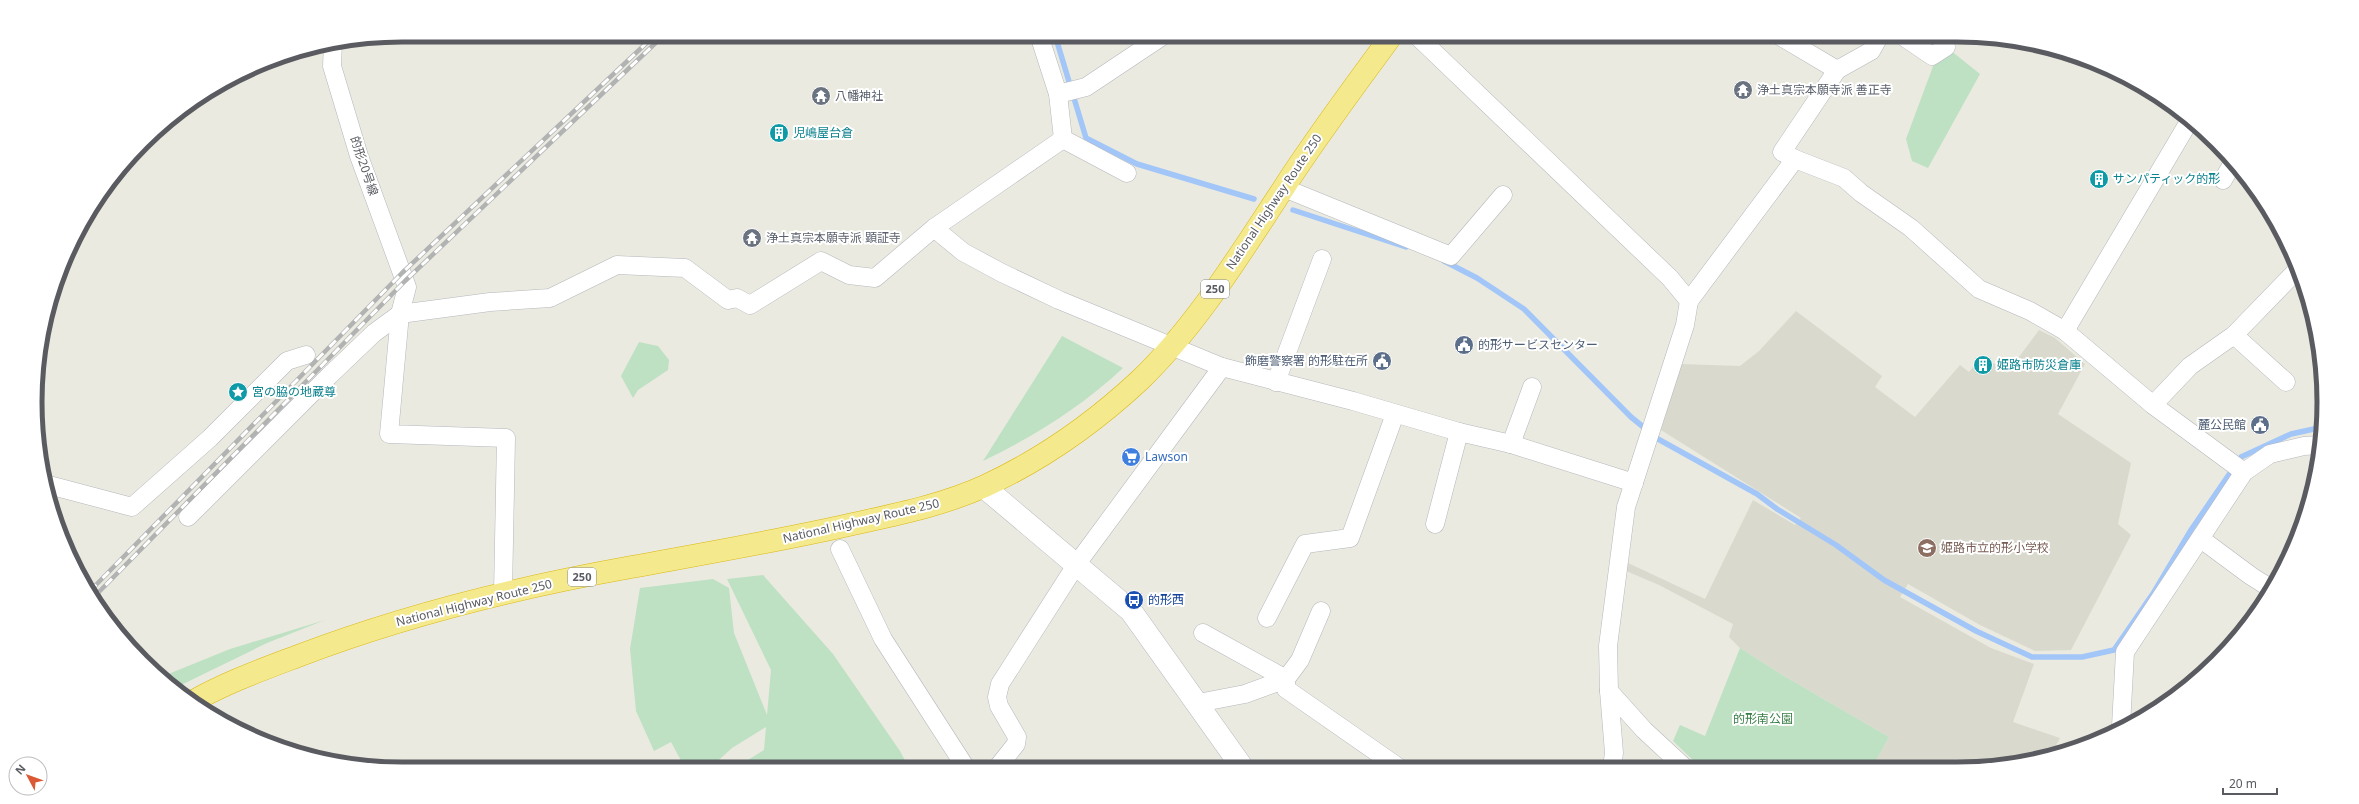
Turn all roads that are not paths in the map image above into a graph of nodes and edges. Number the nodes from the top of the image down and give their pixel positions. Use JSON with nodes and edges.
{"nodes":[{"id":1,"x":1042,"y":42,"type":"edge"},
{"id":2,"x":1154,"y":42,"type":"edge"},
{"id":3,"x":1387,"y":42,"type":"edge"},
{"id":4,"x":1423,"y":42,"type":"edge"},
{"id":5,"x":1790,"y":42,"type":"edge"},
{"id":6,"x":1876,"y":42,"type":"edge"},
{"id":7,"x":1911,"y":42,"type":"edge"},
{"id":8,"x":1946,"y":47,"type":"dead end"},
{"id":9,"x":333,"y":49,"type":"edge"},
{"id":10,"x":1837,"y":70,"type":"junction"},
{"id":11,"x":1067,"y":92,"type":"junction"},
{"id":12,"x":2187,"y":125,"type":"edge"},
{"id":13,"x":1062,"y":139,"type":"junction"},
{"id":14,"x":1795,"y":159,"type":"junction"},
{"id":15,"x":2230,"y":167,"type":"edge"},
{"id":16,"x":1127,"y":173,"type":"dead end"},
{"id":17,"x":2222,"y":180,"type":"dead end"},
{"id":18,"x":1284,"y":188,"type":"junction"},
{"id":19,"x":1503,"y":195,"type":"dead end"},
{"id":20,"x":934,"y":228,"type":"junction"},
{"id":21,"x":1322,"y":260,"type":"dead end"},
{"id":22,"x":2294,"y":274,"type":"edge"},
{"id":23,"x":1689,"y":301,"type":"junction"},
{"id":24,"x":400,"y":314,"type":"junction"},
{"id":25,"x":2065,"y":331,"type":"junction"},
{"id":26,"x":2234,"y":335,"type":"junction"},
{"id":27,"x":1171,"y":346,"type":"junction"},
{"id":28,"x":306,"y":355,"type":"dead end"},
{"id":29,"x":1222,"y":367,"type":"junction"},
{"id":30,"x":1276,"y":382,"type":"junction"},
{"id":31,"x":2286,"y":382,"type":"dead end"},
{"id":32,"x":1532,"y":387,"type":"dead end"},
{"id":33,"x":2153,"y":405,"type":"junction"},
{"id":34,"x":1395,"y":414,"type":"junction"},
{"id":35,"x":1459,"y":432,"type":"junction"},
{"id":36,"x":1512,"y":444,"type":"junction"},
{"id":37,"x":2314,"y":445,"type":"edge"},
{"id":38,"x":2244,"y":472,"type":"junction"},
{"id":39,"x":1634,"y":483,"type":"junction"},
{"id":40,"x":52,"y":486,"type":"edge"},
{"id":41,"x":984,"y":487,"type":"junction"},
{"id":42,"x":188,"y":517,"type":"dead end"},
{"id":43,"x":1435,"y":524,"type":"dead end"},
{"id":44,"x":2201,"y":539,"type":"junction"},
{"id":45,"x":840,"y":549,"type":"dead end"},
{"id":46,"x":1076,"y":565,"type":"junction"},
{"id":47,"x":2267,"y":586,"type":"edge"},
{"id":48,"x":503,"y":593,"type":"junction"},
{"id":49,"x":1322,"y":611,"type":"dead end"},
{"id":50,"x":1267,"y":618,"type":"dead end"},
{"id":51,"x":1203,"y":633,"type":"dead end"},
{"id":52,"x":1286,"y":679,"type":"junction"},
{"id":53,"x":1609,"y":691,"type":"junction"},
{"id":54,"x":198,"y":698,"type":"edge"},
{"id":55,"x":1198,"y":704,"type":"junction"},
{"id":56,"x":2121,"y":722,"type":"edge"},
{"id":57,"x":962,"y":762,"type":"edge"},
{"id":58,"x":1002,"y":762,"type":"edge"},
{"id":59,"x":1239,"y":762,"type":"edge"},
{"id":60,"x":1391,"y":762,"type":"edge"},
{"id":61,"x":1613,"y":762,"type":"edge"},
{"id":62,"x":1680,"y":762,"type":"edge"}],
"edges":[{"from":1,"to":11,"type":"street"},
{"from":2,"to":11,"type":"street"},
{"from":3,"to":18,"type":"highway","name":"National Highway Route 250","number":"250"},
{"from":4,"to":23,"type":"street"},
{"from":5,"to":10,"type":"street"},
{"from":6,"to":10,"type":"street"},
{"from":7,"to":8,"type":"street"},
{"from":9,"to":24,"type":"street","name":"的形20号線"},
{"from":10,"to":14,"type":"street"},
{"from":11,"to":13,"type":"street"},
{"from":12,"to":25,"type":"street"},
{"from":13,"to":16,"type":"street"},
{"from":13,"to":20,"type":"street"},
{"from":14,"to":23,"type":"street"},
{"from":14,"to":25,"type":"street"},
{"from":15,"to":17,"type":"street"},
{"from":18,"to":19,"type":"street"},
{"from":18,"to":27,"type":"highway","name":"National Highway Route 250","number":"250"},
{"from":20,"to":24,"type":"street"},
{"from":20,"to":27,"type":"street"},
{"from":21,"to":30,"type":"street"},
{"from":22,"to":26,"type":"street"},
{"from":23,"to":39,"type":"street"},
{"from":24,"to":42,"type":"street"},
{"from":24,"to":48,"type":"street"},
{"from":25,"to":33,"type":"street"},
{"from":26,"to":31,"type":"street"},
{"from":26,"to":33,"type":"street"},
{"from":27,"to":29,"type":"street"},
{"from":27,"to":41,"type":"highway","name":"National Highway Route 250","number":"250"},
{"from":28,"to":40,"type":"street"},
{"from":29,"to":30,"type":"street"},
{"from":29,"to":46,"type":"street"},
{"from":30,"to":34,"type":"street"},
{"from":32,"to":36,"type":"street"},
{"from":33,"to":38,"type":"street"},
{"from":34,"to":35,"type":"street"},
{"from":34,"to":50,"type":"street"},
{"from":35,"to":36,"type":"street"},
{"from":35,"to":43,"type":"street"},
{"from":36,"to":39,"type":"street"},
{"from":37,"to":38,"type":"street"},
{"from":38,"to":44,"type":"street"},
{"from":39,"to":53,"type":"street"},
{"from":41,"to":46,"type":"street"},
{"from":41,"to":48,"type":"highway","name":"National Highway Route 250","number":"250"},
{"from":44,"to":47,"type":"street"},
{"from":44,"to":56,"type":"street"},
{"from":45,"to":57,"type":"street"},
{"from":46,"to":55,"type":"street"},
{"from":46,"to":58,"type":"street"},
{"from":48,"to":54,"type":"highway","name":"National Highway Route 250","number":"250"},
{"from":49,"to":52,"type":"street"},
{"from":51,"to":52,"type":"street"},
{"from":52,"to":55,"type":"street"},
{"from":52,"to":60,"type":"street"},
{"from":53,"to":61,"type":"street"},
{"from":53,"to":62,"type":"street"},
{"from":55,"to":59,"type":"street"}]}
